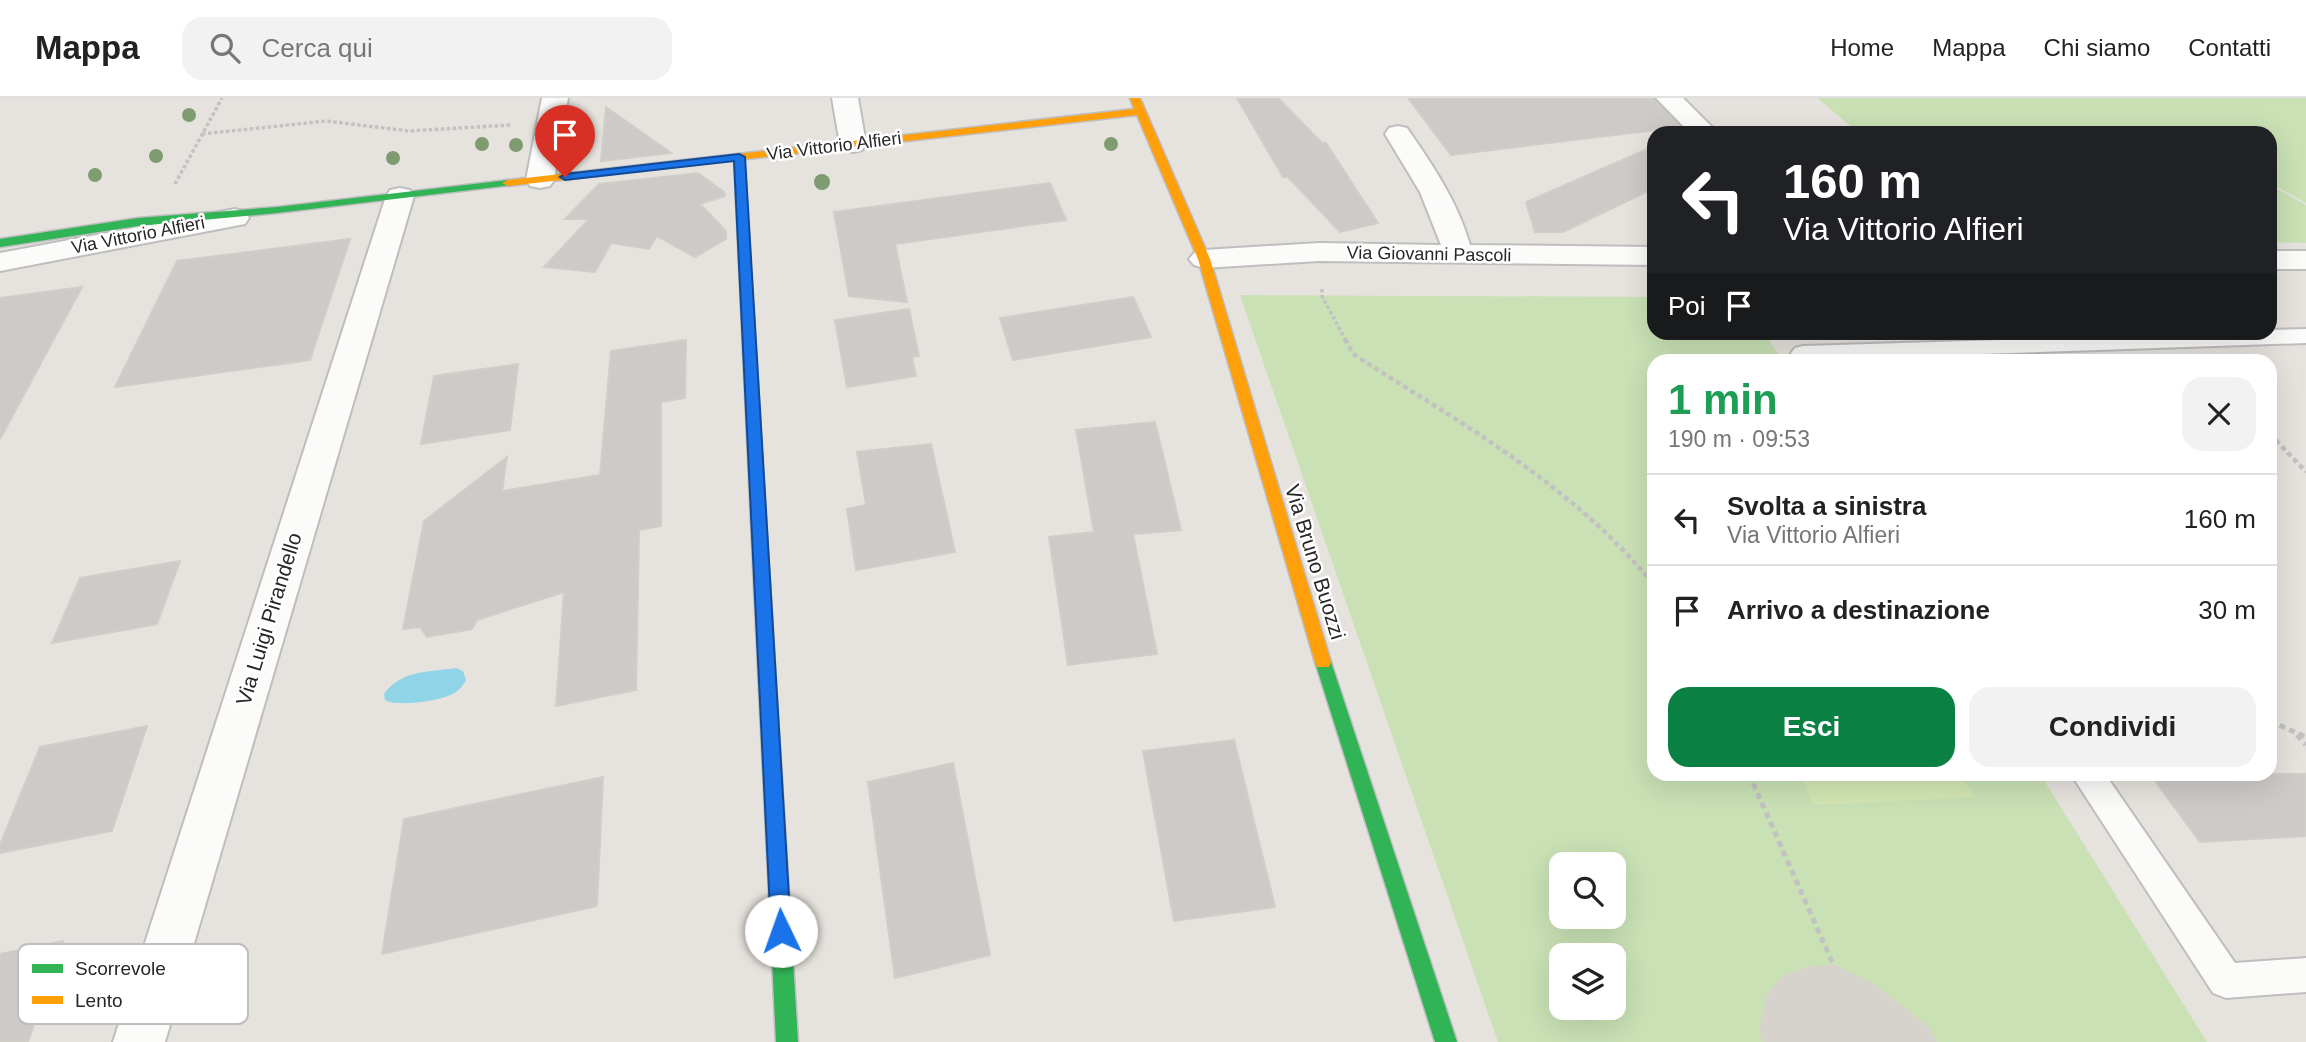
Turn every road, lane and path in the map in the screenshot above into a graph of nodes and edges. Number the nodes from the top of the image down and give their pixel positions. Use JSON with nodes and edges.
{"nodes":[{"id":1,"x":222,"y":98,"type":"edge"},
{"id":2,"x":845,"y":98,"type":"edge"},
{"id":3,"x":1669,"y":98,"type":"edge"},
{"id":4,"x":1138,"y":104,"type":"edge"},
{"id":5,"x":553,"y":110,"type":"edge"},
{"id":6,"x":1698,"y":126,"type":"edge"},
{"id":7,"x":202,"y":134,"type":"junction"},
{"id":8,"x":1398,"y":134,"type":"dead end"},
{"id":9,"x":853,"y":144,"type":"junction"},
{"id":10,"x":739,"y":157,"type":"junction"},
{"id":11,"x":540,"y":180,"type":"junction"},
{"id":12,"x":400,"y":196,"type":"junction"},
{"id":13,"x":277,"y":210,"type":"junction"},
{"id":14,"x":156,"y":219,"type":"junction"},
{"id":15,"x":0,"y":243,"type":"edge"},
{"id":16,"x":1319,"y":252,"type":"junction"},
{"id":17,"x":1458,"y":255,"type":"junction"},
{"id":18,"x":1647,"y":256,"type":"edge"},
{"id":19,"x":1204,"y":258,"type":"junction"},
{"id":20,"x":2277,"y":260,"type":"edge"},
{"id":21,"x":2306,"y":261,"type":"edge"},
{"id":22,"x":0,"y":262,"type":"edge"},
{"id":23,"x":2277,"y":336,"type":"edge"},
{"id":24,"x":2306,"y":336,"type":"edge"},
{"id":25,"x":2120,"y":340,"type":"edge"},
{"id":26,"x":1861,"y":354,"type":"edge"},
{"id":27,"x":2277,"y":441,"type":"edge"},
{"id":28,"x":2306,"y":472,"type":"edge"},
{"id":29,"x":1647,"y":576,"type":"edge"},
{"id":30,"x":2277,"y":724,"type":"edge"},
{"id":31,"x":2295,"y":733,"type":"junction"},
{"id":32,"x":2306,"y":737,"type":"edge"},
{"id":33,"x":2306,"y":744,"type":"edge"},
{"id":34,"x":1752,"y":781,"type":"edge"},
{"id":35,"x":2092,"y":781,"type":"edge"},
{"id":36,"x":169,"y":944,"type":"edge"},
{"id":37,"x":1833,"y":964,"type":"dead end"},
{"id":38,"x":2306,"y":975,"type":"edge"},
{"id":39,"x":145,"y":1024,"type":"edge"},
{"id":40,"x":139,"y":1042,"type":"edge"},
{"id":41,"x":787,"y":1042,"type":"edge"},
{"id":42,"x":1446,"y":1042,"type":"edge"}],
"edges":[{"from":1,"to":7,"type":"path"},
{"from":2,"to":9,"type":"street"},
{"from":3,"to":6,"type":"street"},
{"from":4,"to":9,"type":"street","name":"Via Vittorio Alfieri"},
{"from":4,"to":19,"type":"street","name":"Via Bruno Buozzi"},
{"from":5,"to":7,"type":"path"},
{"from":5,"to":11,"type":"street"},
{"from":7,"to":14,"type":"path"},
{"from":8,"to":17,"type":"street"},
{"from":9,"to":10,"type":"street","name":"Via Vittorio Alfieri"},
{"from":10,"to":11,"type":"street","name":"Via Vittorio Alfieri"},
{"from":10,"to":41,"type":"street"},
{"from":11,"to":12,"type":"street","name":"Via Vittorio Alfieri"},
{"from":12,"to":13,"type":"street","name":"Via Vittorio Alfieri"},
{"from":12,"to":36,"type":"street","name":"Via Luigi Pirandello"},
{"from":13,"to":14,"type":"street","name":"Via Vittorio Alfieri"},
{"from":13,"to":22,"type":"street","name":"Via Vittorio Alfieri"},
{"from":14,"to":15,"type":"street","name":"Via Vittorio Alfieri"},
{"from":16,"to":17,"type":"street","name":"Via Giovanni Pascoli"},
{"from":16,"to":19,"type":"street","name":"Via Giovanni Pascoli"},
{"from":16,"to":29,"type":"path"},
{"from":17,"to":18,"type":"street","name":"Via Giovanni Pascoli"},
{"from":19,"to":42,"type":"street","name":"Via Bruno Buozzi"},
{"from":20,"to":21,"type":"street"},
{"from":23,"to":24,"type":"lane"},
{"from":25,"to":26,"type":"lane"},
{"from":27,"to":28,"type":"path"},
{"from":30,"to":31,"type":"path"},
{"from":31,"to":32,"type":"path"},
{"from":31,"to":33,"type":"path"},
{"from":34,"to":37,"type":"path"},
{"from":35,"to":38,"type":"lane"},
{"from":39,"to":40,"type":"street","name":"Via Luigi Pirandello"}]}
